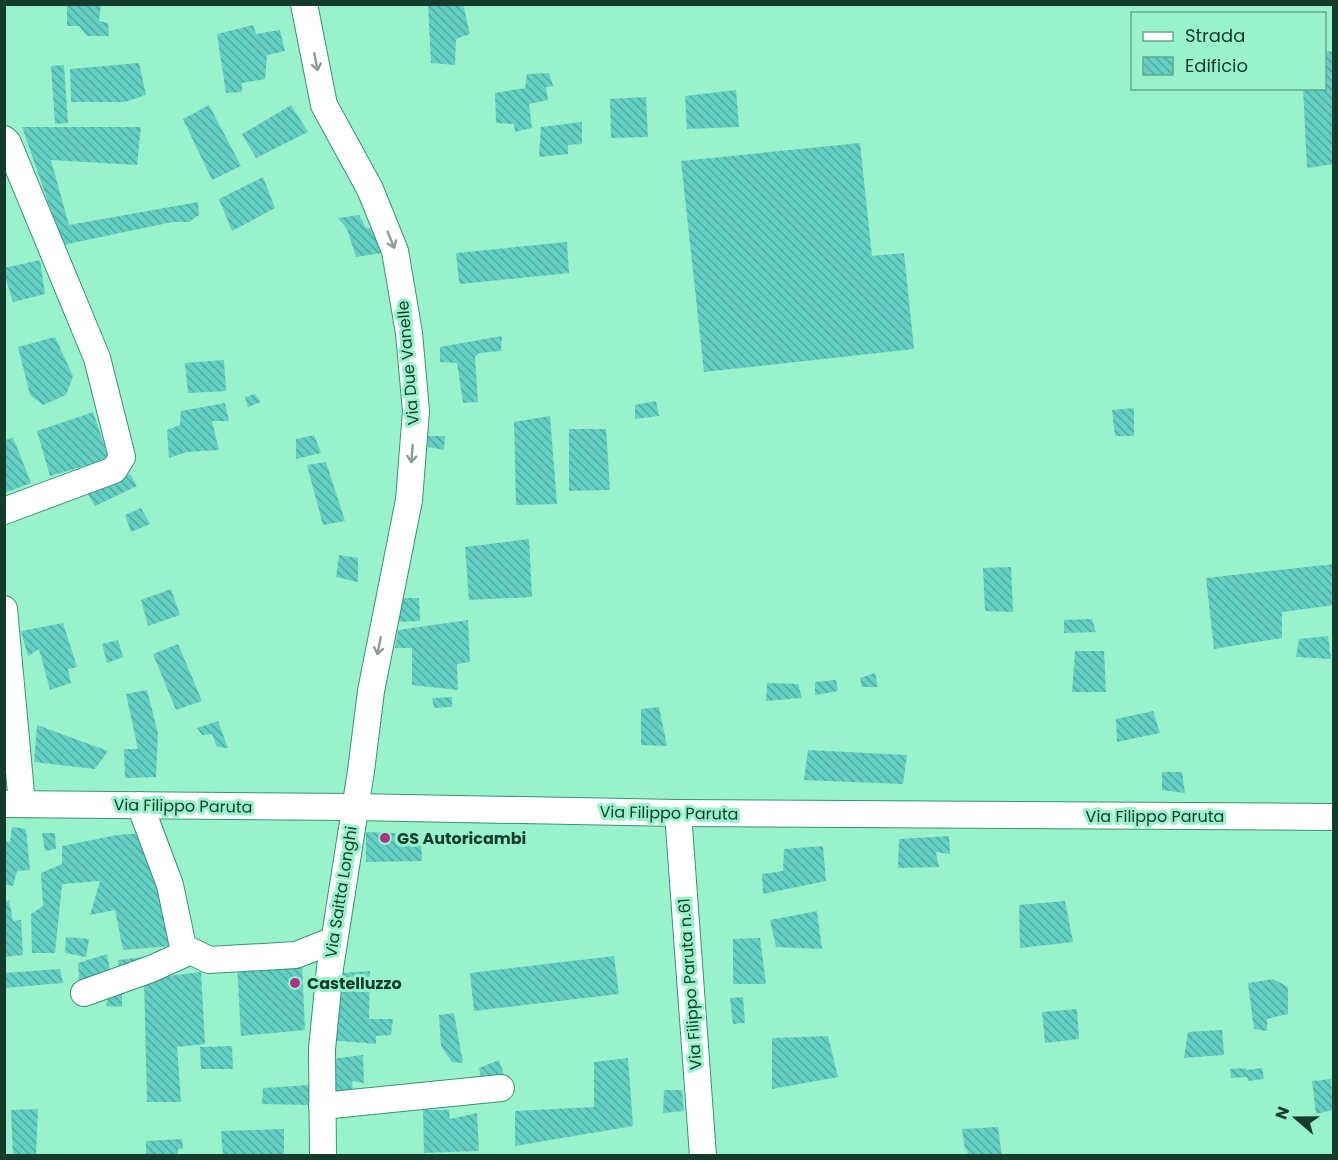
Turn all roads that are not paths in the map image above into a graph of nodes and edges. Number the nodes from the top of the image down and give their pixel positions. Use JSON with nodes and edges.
{"nodes":[{"id":1,"x":304,"y":4,"type":"edge"},
{"id":2,"x":4,"y":139,"type":"edge"},
{"id":3,"x":4,"y":511,"type":"edge"},
{"id":4,"x":4,"y":609,"type":"edge"},
{"id":5,"x":13,"y":804,"type":"edge"},
{"id":6,"x":140,"y":805,"type":"junction"},
{"id":7,"x":354,"y":807,"type":"junction"},
{"id":8,"x":678,"y":813,"type":"junction"},
{"id":9,"x":1334,"y":817,"type":"edge"},
{"id":10,"x":334,"y":940,"type":"junction"},
{"id":11,"x":191,"y":951,"type":"junction"},
{"id":12,"x":84,"y":993,"type":"dead end"},
{"id":13,"x":501,"y":1088,"type":"dead end"},
{"id":14,"x":322,"y":1106,"type":"junction"},
{"id":15,"x":323,"y":1155,"type":"edge"},
{"id":16,"x":703,"y":1155,"type":"edge"}],
"edges":[{"from":1,"to":7,"type":"street","name":"Via Due Vanelle","one_way":true},
{"from":2,"to":3,"type":"street"},
{"from":4,"to":5,"type":"street"},
{"from":5,"to":6,"type":"street","name":"Via Filippo Paruta"},
{"from":6,"to":7,"type":"street","name":"Via Filippo Paruta"},
{"from":6,"to":11,"type":"street"},
{"from":7,"to":8,"type":"street","name":"Via Filippo Paruta"},
{"from":7,"to":10,"type":"street","name":"Via Saitta Longhi"},
{"from":8,"to":9,"type":"street","name":"Via Filippo Paruta"},
{"from":8,"to":16,"type":"street","name":"Via Filippo Paruta n.61"},
{"from":10,"to":11,"type":"street"},
{"from":10,"to":14,"type":"street","name":"Via Saitta Longhi"},
{"from":11,"to":12,"type":"street"},
{"from":13,"to":14,"type":"street"},
{"from":14,"to":15,"type":"street","name":"Via Saitta Longhi"}]}
